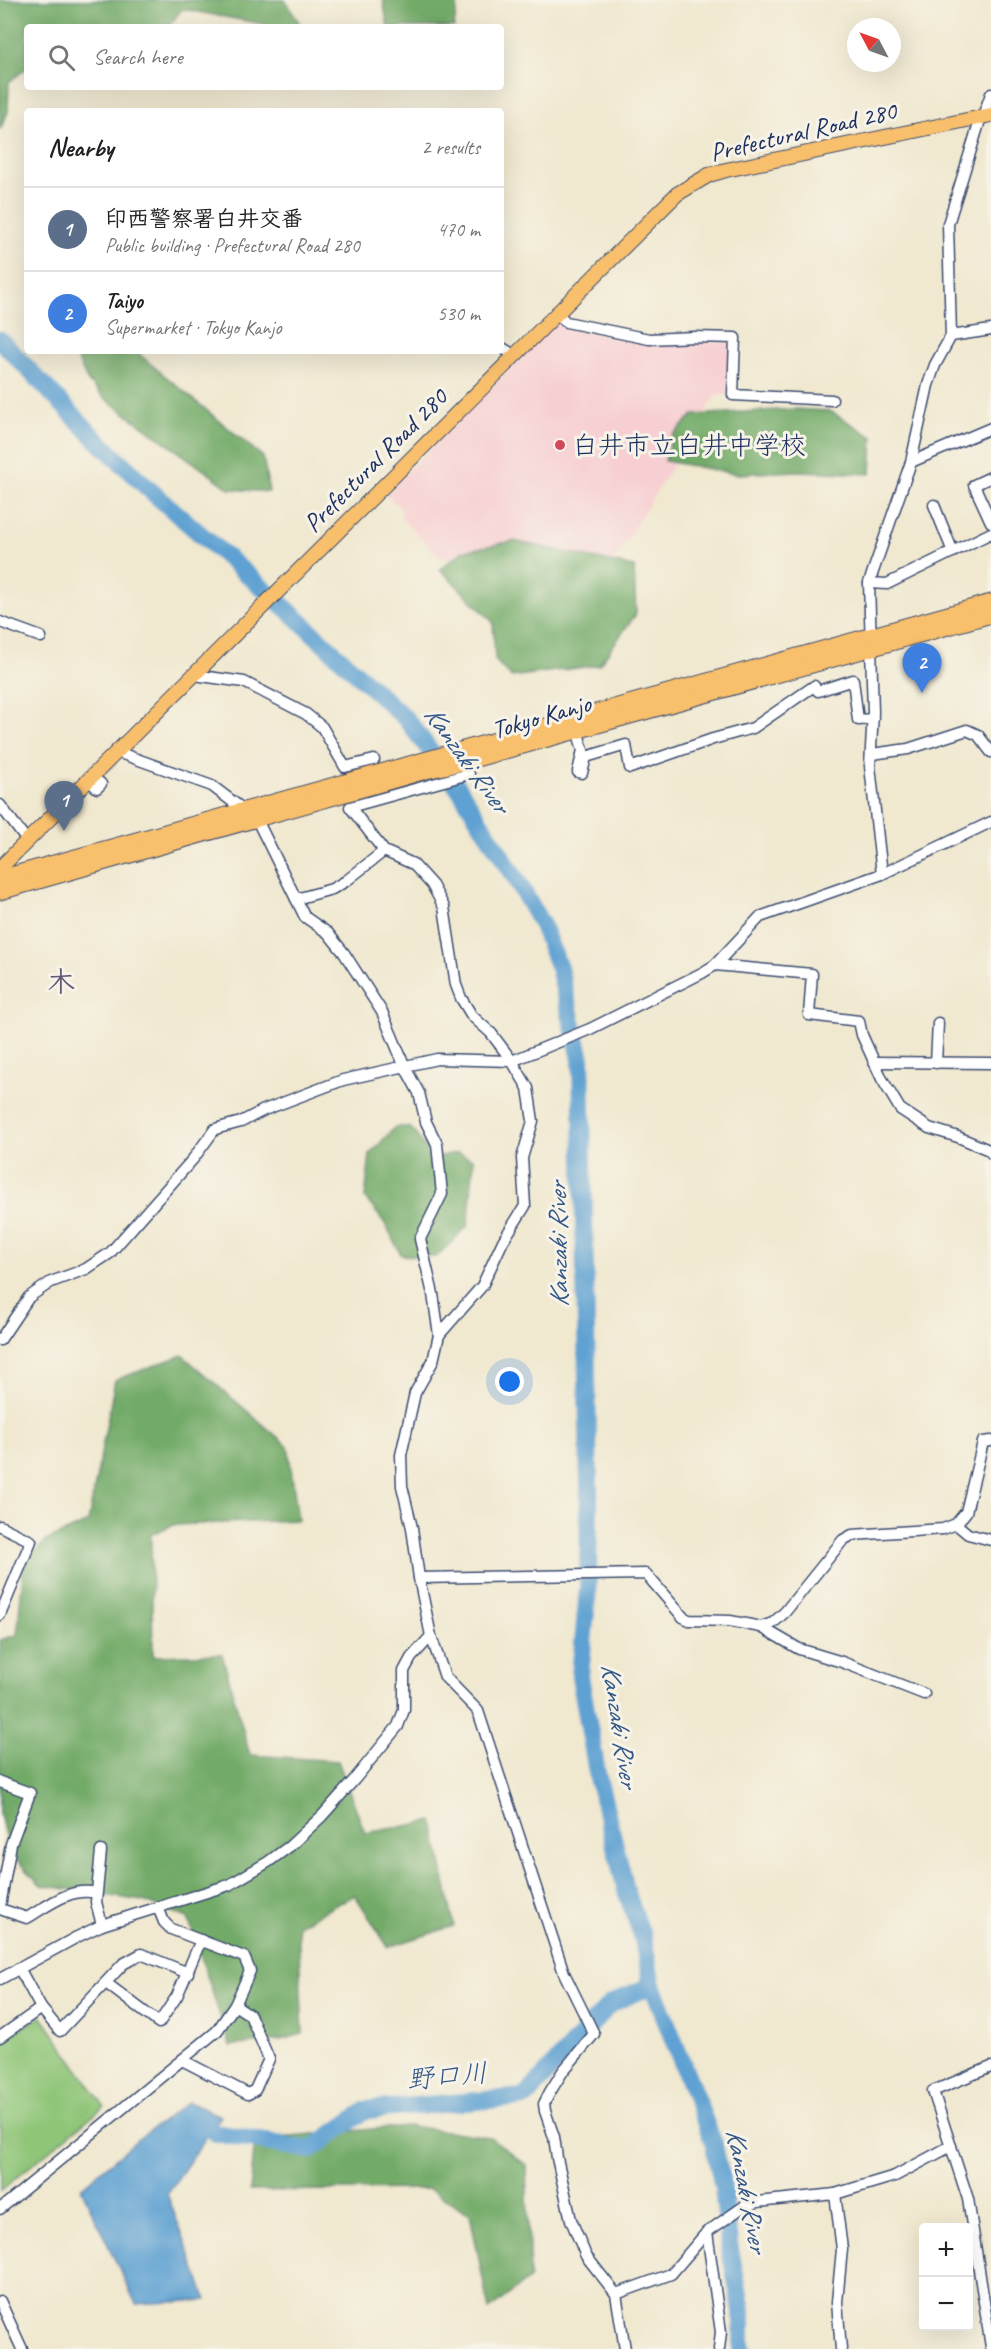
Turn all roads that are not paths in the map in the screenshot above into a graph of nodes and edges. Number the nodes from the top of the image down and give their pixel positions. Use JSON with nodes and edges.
{"nodes":[{"id":1,"x":991,"y":94,"type":"edge"},
{"id":2,"x":985,"y":116,"type":"edge"},
{"id":3,"x":556,"y":312,"type":"junction"},
{"id":4,"x":991,"y":330,"type":"edge"},
{"id":5,"x":951,"y":336,"type":"junction"},
{"id":6,"x":504,"y":349,"type":"edge"},
{"id":7,"x":514,"y":355,"type":"junction"},
{"id":8,"x":832,"y":400,"type":"dead end"},
{"id":9,"x":991,"y":428,"type":"edge"},
{"id":10,"x":911,"y":462,"type":"junction"},
{"id":11,"x":991,"y":477,"type":"edge"},
{"id":12,"x":934,"y":505,"type":"dead end"},
{"id":13,"x":991,"y":522,"type":"edge"},
{"id":14,"x":991,"y":534,"type":"edge"},
{"id":15,"x":952,"y":552,"type":"junction"},
{"id":16,"x":869,"y":583,"type":"junction"},
{"id":17,"x":991,"y":602,"type":"edge"},
{"id":18,"x":991,"y":615,"type":"edge"},
{"id":19,"x":0,"y":622,"type":"edge"},
{"id":20,"x":42,"y":637,"type":"dead end"},
{"id":21,"x":871,"y":642,"type":"junction"},
{"id":22,"x":194,"y":675,"type":"junction"},
{"id":23,"x":873,"y":719,"type":"junction"},
{"id":24,"x":577,"y":730,"type":"junction"},
{"id":25,"x":117,"y":752,"type":"junction"},
{"id":26,"x":991,"y":752,"type":"edge"},
{"id":27,"x":872,"y":754,"type":"junction"},
{"id":28,"x":374,"y":760,"type":"dead end"},
{"id":29,"x":462,"y":763,"type":"junction"},
{"id":30,"x":423,"y":766,"type":"junction"},
{"id":31,"x":0,"y":805,"type":"edge"},
{"id":32,"x":244,"y":809,"type":"junction"},
{"id":33,"x":257,"y":820,"type":"junction"},
{"id":34,"x":991,"y":822,"type":"edge"},
{"id":35,"x":28,"y":842,"type":"junction"},
{"id":36,"x":384,"y":851,"type":"junction"},
{"id":37,"x":0,"y":868,"type":"edge"},
{"id":38,"x":882,"y":874,"type":"junction"},
{"id":39,"x":0,"y":878,"type":"edge"},
{"id":40,"x":0,"y":892,"type":"edge"},
{"id":41,"x":296,"y":899,"type":"junction"},
{"id":42,"x":715,"y":965,"type":"junction"},
{"id":43,"x":938,"y":1023,"type":"dead end"},
{"id":44,"x":512,"y":1061,"type":"junction"},
{"id":45,"x":874,"y":1062,"type":"junction"},
{"id":46,"x":936,"y":1063,"type":"junction"},
{"id":47,"x":991,"y":1063,"type":"edge"},
{"id":48,"x":405,"y":1067,"type":"junction"},
{"id":49,"x":991,"y":1153,"type":"edge"},
{"id":50,"x":439,"y":1335,"type":"junction"},
{"id":51,"x":0,"y":1340,"type":"edge"},
{"id":52,"x":991,"y":1441,"type":"edge"},
{"id":53,"x":957,"y":1524,"type":"junction"},
{"id":54,"x":0,"y":1526,"type":"edge"},
{"id":55,"x":991,"y":1540,"type":"edge"},
{"id":56,"x":419,"y":1578,"type":"junction"},
{"id":57,"x":5,"y":1586,"type":"edge"},
{"id":58,"x":0,"y":1614,"type":"edge"},
{"id":59,"x":761,"y":1627,"type":"junction"},
{"id":60,"x":431,"y":1636,"type":"junction"},
{"id":61,"x":924,"y":1694,"type":"dead end"},
{"id":62,"x":0,"y":1782,"type":"edge"},
{"id":63,"x":101,"y":1851,"type":"dead end"},
{"id":64,"x":96,"y":1893,"type":"junction"},
{"id":65,"x":158,"y":1906,"type":"junction"},
{"id":66,"x":0,"y":1907,"type":"edge"},
{"id":67,"x":102,"y":1925,"type":"junction"},
{"id":68,"x":201,"y":1940,"type":"junction"},
{"id":69,"x":19,"y":1968,"type":"junction"},
{"id":70,"x":188,"y":1973,"type":"junction"},
{"id":71,"x":0,"y":1979,"type":"edge"},
{"id":72,"x":106,"y":1983,"type":"junction"},
{"id":73,"x":235,"y":2005,"type":"junction"},
{"id":74,"x":41,"y":2008,"type":"junction"},
{"id":75,"x":0,"y":2037,"type":"edge"},
{"id":76,"x":182,"y":2060,"type":"junction"},
{"id":77,"x":991,"y":2067,"type":"edge"},
{"id":78,"x":951,"y":2146,"type":"junction"},
{"id":79,"x":835,"y":2194,"type":"junction"},
{"id":80,"x":0,"y":2209,"type":"edge"},
{"id":81,"x":707,"y":2232,"type":"junction"},
{"id":82,"x":616,"y":2294,"type":"junction"},
{"id":83,"x":0,"y":2301,"type":"edge"},
{"id":84,"x":4,"y":2320,"type":"edge"},
{"id":85,"x":991,"y":2347,"type":"edge"},
{"id":86,"x":22,"y":2349,"type":"edge"},
{"id":87,"x":625,"y":2349,"type":"edge"},
{"id":88,"x":719,"y":2349,"type":"edge"},
{"id":89,"x":841,"y":2349,"type":"edge"}],
"edges":[{"from":1,"to":2,"type":"street"},
{"from":2,"to":3,"type":"main road","name":"Prefectural Road 280"},
{"from":2,"to":5,"type":"street"},
{"from":3,"to":7,"type":"main road","name":"Prefectural Road 280"},
{"from":3,"to":8,"type":"street"},
{"from":4,"to":5,"type":"street"},
{"from":5,"to":10,"type":"street"},
{"from":6,"to":7,"type":"street"},
{"from":7,"to":22,"type":"main road","name":"Prefectural Road 280"},
{"from":9,"to":10,"type":"street"},
{"from":10,"to":16,"type":"street"},
{"from":11,"to":13,"type":"street"},
{"from":12,"to":15,"type":"street"},
{"from":14,"to":15,"type":"street"},
{"from":15,"to":16,"type":"street"},
{"from":16,"to":21,"type":"street"},
{"from":17,"to":21,"type":"highway","name":"Tokyo Kanjo"},
{"from":18,"to":21,"type":"highway","name":"Tokyo Kanjo"},
{"from":19,"to":20,"type":"street"},
{"from":21,"to":23,"type":"street"},
{"from":21,"to":24,"type":"highway","name":"Tokyo Kanjo"},
{"from":21,"to":29,"type":"highway","name":"Tokyo Kanjo"},
{"from":22,"to":25,"type":"main road"},
{"from":22,"to":28,"type":"street"},
{"from":23,"to":24,"type":"street"},
{"from":23,"to":27,"type":"street"},
{"from":24,"to":29,"type":"highway","name":"Tokyo Kanjo"},
{"from":25,"to":32,"type":"street"},
{"from":25,"to":35,"type":"main road"},
{"from":26,"to":27,"type":"street"},
{"from":27,"to":38,"type":"street"},
{"from":29,"to":30,"type":"highway","name":"Tokyo Kanjo"},
{"from":29,"to":36,"type":"street"},
{"from":30,"to":32,"type":"highway","name":"Tokyo Kanjo"},
{"from":30,"to":33,"type":"highway","name":"Tokyo Kanjo"},
{"from":31,"to":35,"type":"street"},
{"from":32,"to":33,"type":"street"},
{"from":32,"to":39,"type":"highway","name":"Tokyo Kanjo"},
{"from":33,"to":40,"type":"highway","name":"Tokyo Kanjo"},
{"from":33,"to":41,"type":"street"},
{"from":34,"to":38,"type":"street"},
{"from":35,"to":37,"type":"main road"},
{"from":36,"to":41,"type":"street"},
{"from":36,"to":44,"type":"street"},
{"from":38,"to":42,"type":"street"},
{"from":41,"to":48,"type":"street"},
{"from":42,"to":44,"type":"street"},
{"from":42,"to":45,"type":"street"},
{"from":43,"to":46,"type":"street"},
{"from":44,"to":48,"type":"street"},
{"from":44,"to":50,"type":"street"},
{"from":45,"to":46,"type":"street"},
{"from":45,"to":49,"type":"street"},
{"from":46,"to":47,"type":"street"},
{"from":48,"to":50,"type":"street"},
{"from":48,"to":51,"type":"street"},
{"from":50,"to":56,"type":"street"},
{"from":52,"to":53,"type":"street"},
{"from":53,"to":55,"type":"street"},
{"from":53,"to":59,"type":"street"},
{"from":54,"to":57,"type":"street"},
{"from":56,"to":59,"type":"street"},
{"from":56,"to":60,"type":"street"},
{"from":57,"to":58,"type":"street"},
{"from":59,"to":61,"type":"street"},
{"from":60,"to":65,"type":"street"},
{"from":60,"to":82,"type":"street"},
{"from":62,"to":66,"type":"street"},
{"from":63,"to":64,"type":"street"},
{"from":64,"to":66,"type":"street"},
{"from":64,"to":67,"type":"street"},
{"from":65,"to":67,"type":"street"},
{"from":65,"to":68,"type":"street"},
{"from":67,"to":69,"type":"street"},
{"from":68,"to":70,"type":"street"},
{"from":68,"to":73,"type":"street"},
{"from":69,"to":71,"type":"street"},
{"from":69,"to":74,"type":"street"},
{"from":70,"to":72,"type":"street"},
{"from":70,"to":72,"type":"street"},
{"from":72,"to":74,"type":"street"},
{"from":73,"to":76,"type":"street"},
{"from":73,"to":76,"type":"street"},
{"from":74,"to":75,"type":"street"},
{"from":76,"to":80,"type":"street"},
{"from":77,"to":78,"type":"street"},
{"from":78,"to":79,"type":"street"},
{"from":78,"to":85,"type":"street"},
{"from":79,"to":81,"type":"street"},
{"from":79,"to":89,"type":"street"},
{"from":81,"to":82,"type":"street"},
{"from":81,"to":88,"type":"street"},
{"from":82,"to":87,"type":"street"},
{"from":83,"to":84,"type":"street"},
{"from":84,"to":86,"type":"street"}]}
